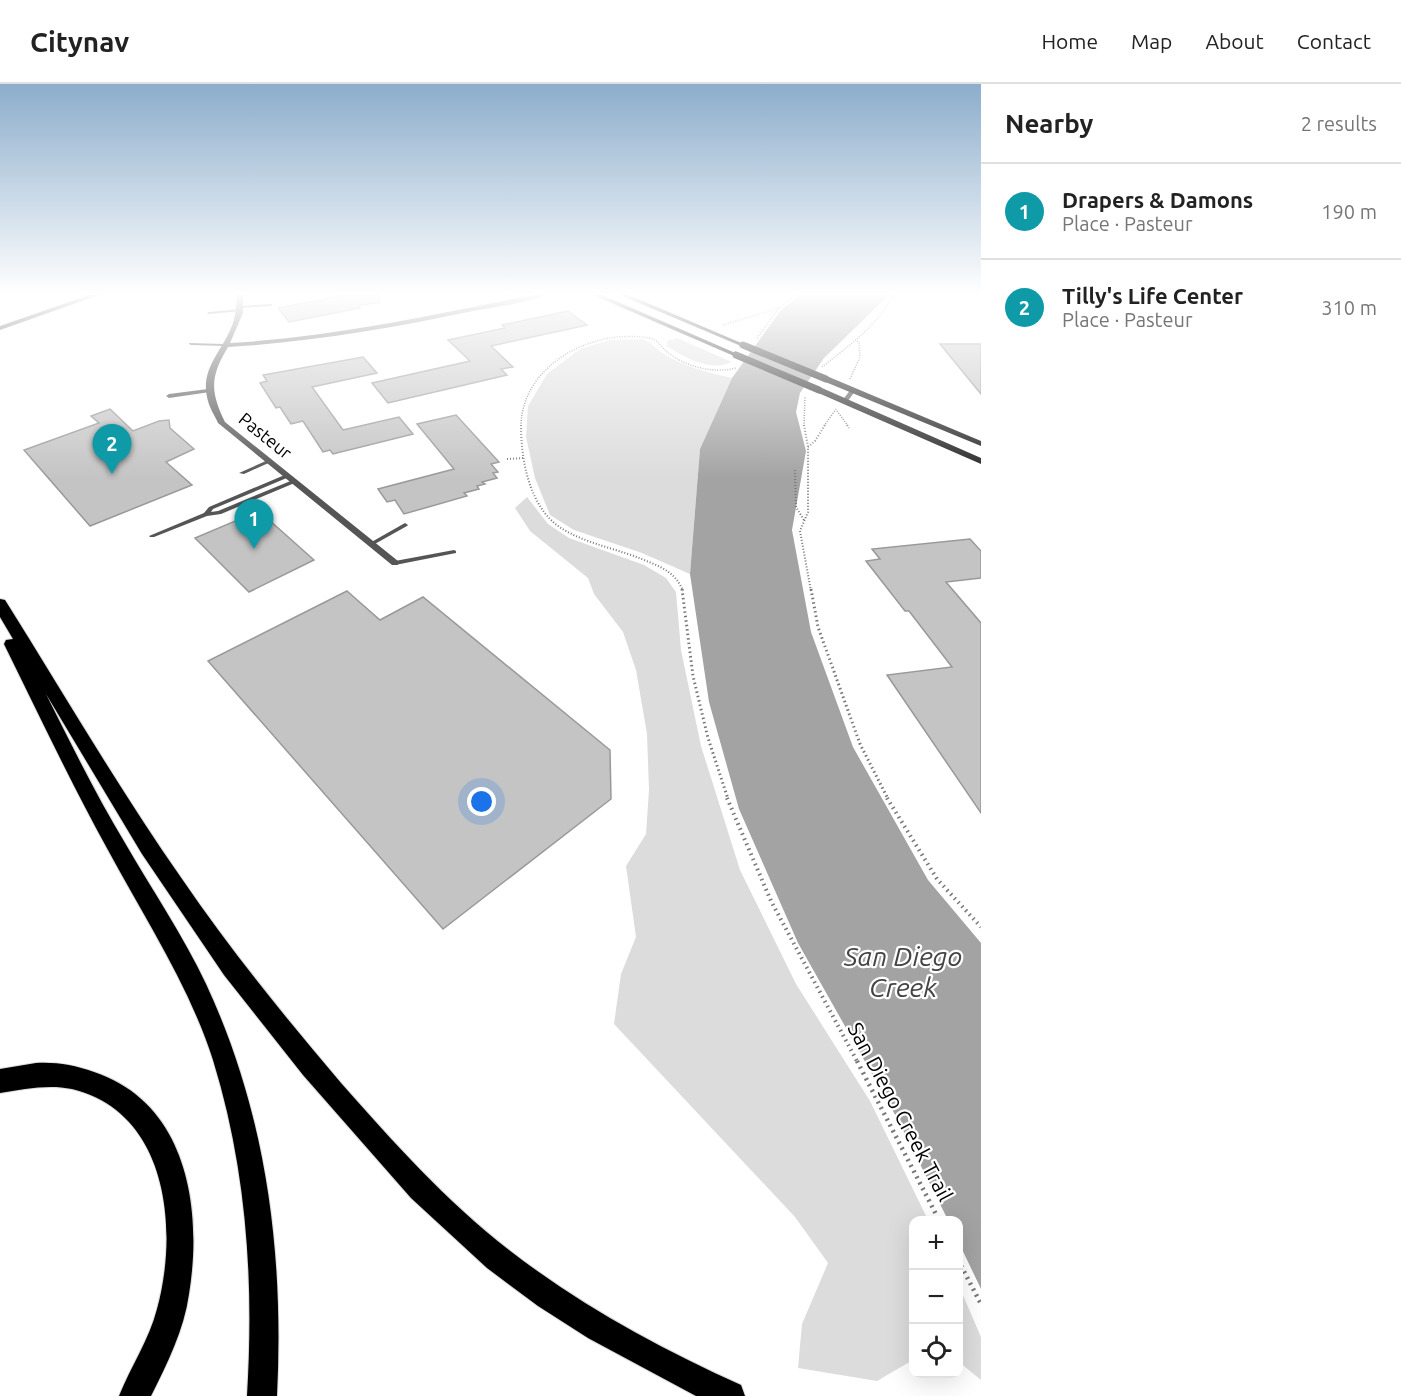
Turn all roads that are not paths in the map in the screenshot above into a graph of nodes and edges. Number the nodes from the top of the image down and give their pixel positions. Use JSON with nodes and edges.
{"nodes":[{"id":1,"x":219,"y":356,"type":"edge"},
{"id":2,"x":739,"y":356,"type":"edge"},
{"id":3,"x":771,"y":356,"type":"edge"},
{"id":4,"x":852,"y":390,"type":"junction"},
{"id":5,"x":208,"y":391,"type":"junction"},
{"id":6,"x":169,"y":396,"type":"dead end"},
{"id":7,"x":845,"y":401,"type":"junction"},
{"id":8,"x":981,"y":444,"type":"edge"},
{"id":9,"x":270,"y":461,"type":"junction"},
{"id":10,"x":981,"y":461,"type":"edge"},
{"id":11,"x":242,"y":473,"type":"dead end"},
{"id":12,"x":291,"y":478,"type":"junction"},
{"id":13,"x":405,"y":525,"type":"dead end"},
{"id":14,"x":152,"y":536,"type":"dead end"},
{"id":15,"x":371,"y":544,"type":"junction"},
{"id":16,"x":454,"y":552,"type":"dead end"},
{"id":17,"x":395,"y":563,"type":"joint"},
{"id":18,"x":0,"y":604,"type":"edge"},
{"id":19,"x":0,"y":621,"type":"edge"},
{"id":20,"x":0,"y":1081,"type":"edge"},
{"id":21,"x":134,"y":1396,"type":"edge"},
{"id":22,"x":262,"y":1396,"type":"edge"},
{"id":23,"x":730,"y":1396,"type":"edge"}],
"edges":[{"from":1,"to":5,"type":"street"},
{"from":2,"to":7,"type":"main road","bridge":true},
{"from":3,"to":4,"type":"main road","bridge":true},
{"from":4,"to":7,"type":"lane"},
{"from":4,"to":8,"type":"main road"},
{"from":5,"to":6,"type":"lane"},
{"from":5,"to":9,"type":"street","name":"Pasteur"},
{"from":7,"to":10,"type":"main road"},
{"from":9,"to":11,"type":"lane"},
{"from":9,"to":12,"type":"street","name":"Pasteur"},
{"from":12,"to":14,"type":"lane"},
{"from":12,"to":15,"type":"street","name":"Pasteur"},
{"from":13,"to":15,"type":"lane"},
{"from":15,"to":17,"type":"street","name":"Pasteur"},
{"from":16,"to":17,"type":"lane"},
{"from":18,"to":23,"type":"highway"},
{"from":19,"to":22,"type":"highway"},
{"from":20,"to":21,"type":"highway"}]}
